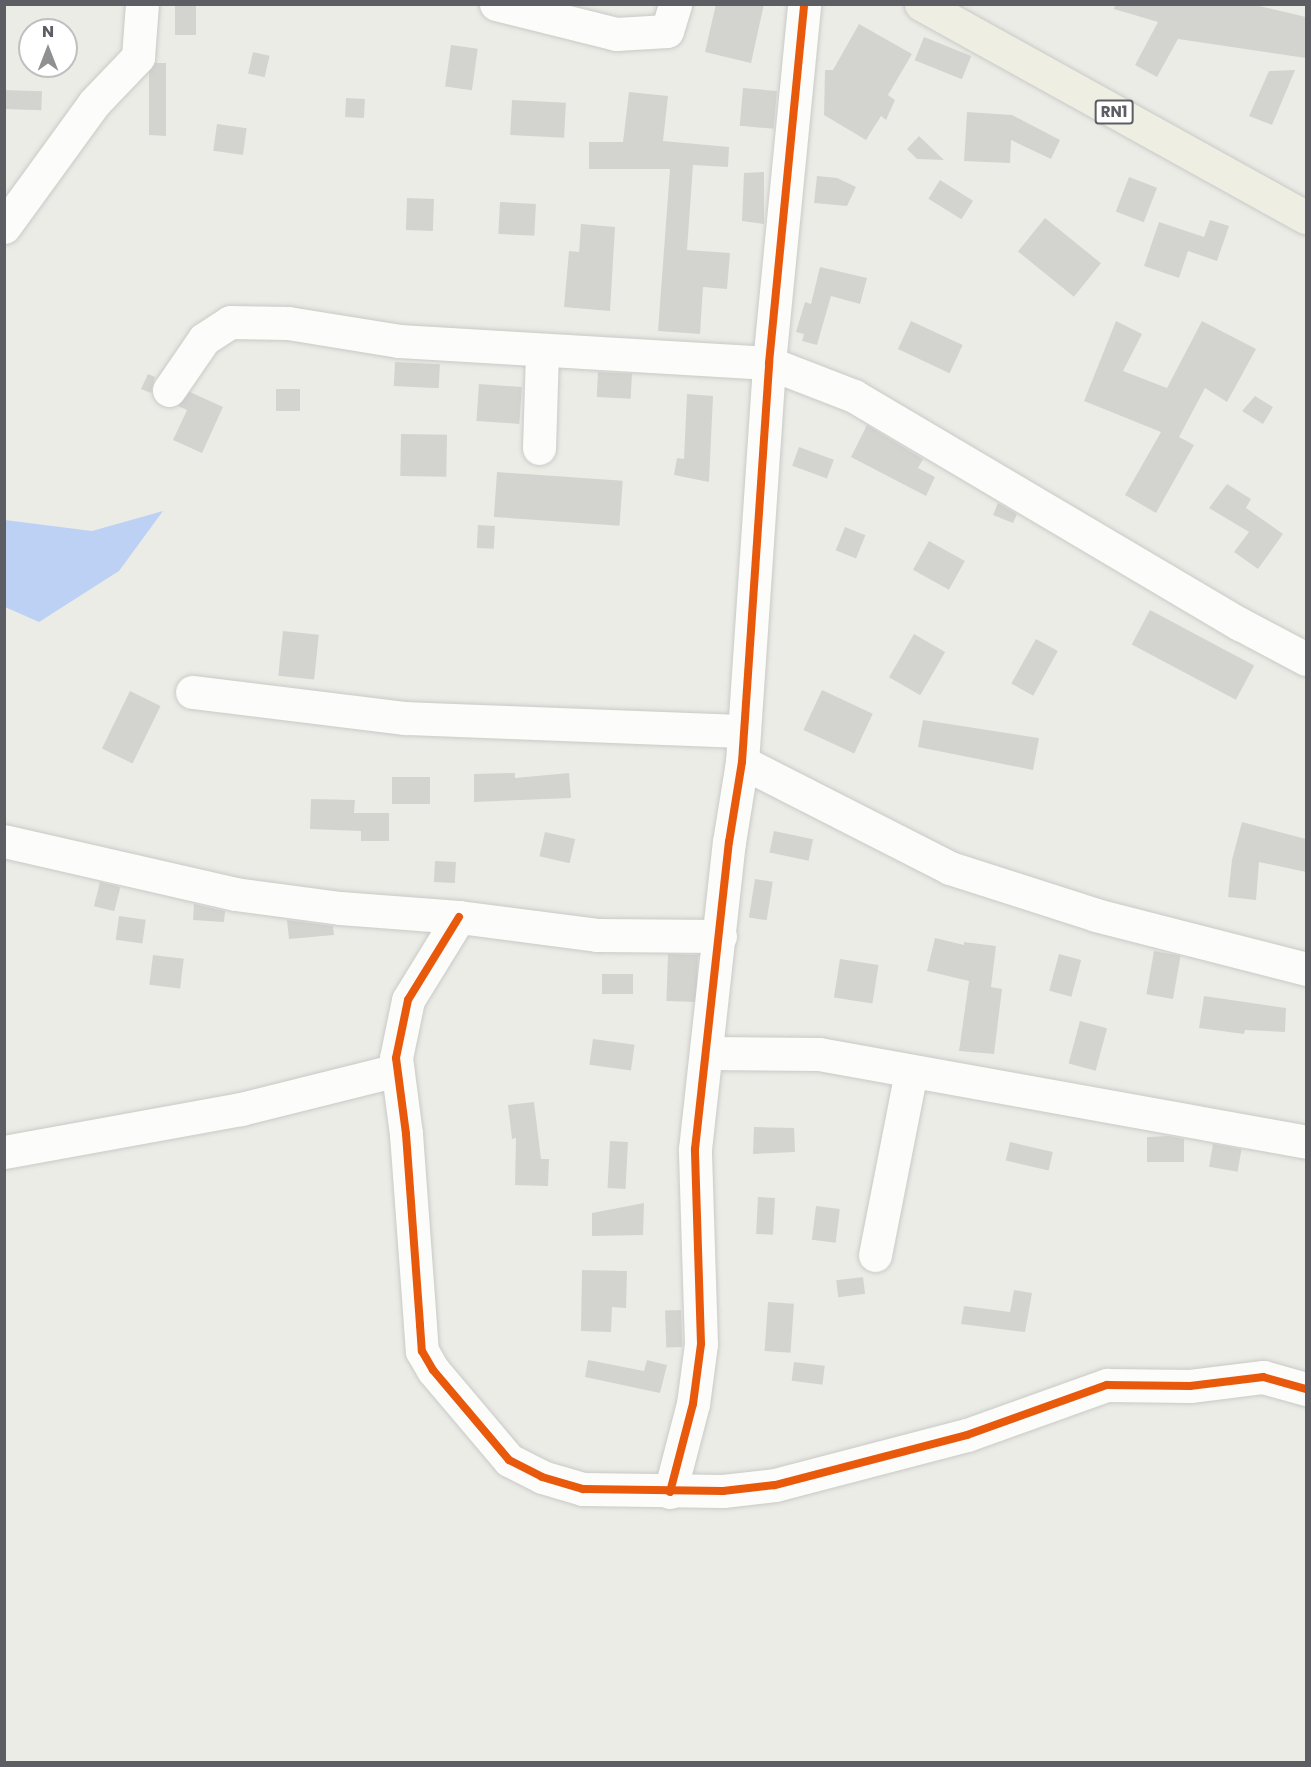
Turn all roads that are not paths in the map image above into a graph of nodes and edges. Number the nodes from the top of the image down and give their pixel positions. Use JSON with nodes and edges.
{"nodes":[{"id":1,"x":142,"y":4,"type":"edge"},
{"id":2,"x":496,"y":4,"type":"edge"},
{"id":3,"x":675,"y":4,"type":"edge"},
{"id":4,"x":804,"y":4,"type":"edge"},
{"id":5,"x":921,"y":4,"type":"edge"},
{"id":6,"x":1306,"y":217,"type":"edge"},
{"id":7,"x":4,"y":227,"type":"edge"},
{"id":8,"x":542,"y":350,"type":"junction"},
{"id":9,"x":769,"y":363,"type":"junction"},
{"id":10,"x":170,"y":390,"type":"dead end"},
{"id":11,"x":539,"y":448,"type":"dead end"},
{"id":12,"x":1306,"y":659,"type":"edge"},
{"id":13,"x":192,"y":692,"type":"dead end"},
{"id":14,"x":743,"y":747,"type":"junction"},
{"id":15,"x":4,"y":841,"type":"edge"},
{"id":16,"x":459,"y":917,"type":"junction"},
{"id":17,"x":720,"y":936,"type":"junction"},
{"id":18,"x":1306,"y":969,"type":"edge"},
{"id":19,"x":708,"y":1053,"type":"junction"},
{"id":20,"x":397,"y":1070,"type":"junction"},
{"id":21,"x":911,"y":1071,"type":"junction"},
{"id":22,"x":1306,"y":1142,"type":"edge"},
{"id":23,"x":4,"y":1152,"type":"edge"},
{"id":24,"x":875,"y":1255,"type":"dead end"},
{"id":25,"x":1306,"y":1389,"type":"edge"},
{"id":26,"x":670,"y":1492,"type":"junction"}],
"edges":[{"from":1,"to":7,"type":"street"},
{"from":2,"to":3,"type":"street"},
{"from":4,"to":9,"type":"street"},
{"from":5,"to":6,"type":"highway","number":"RN1"},
{"from":8,"to":9,"type":"street"},
{"from":8,"to":10,"type":"street"},
{"from":8,"to":11,"type":"street"},
{"from":9,"to":12,"type":"street"},
{"from":9,"to":14,"type":"street"},
{"from":13,"to":14,"type":"street"},
{"from":14,"to":17,"type":"street"},
{"from":14,"to":18,"type":"street"},
{"from":15,"to":16,"type":"street"},
{"from":16,"to":17,"type":"street"},
{"from":16,"to":20,"type":"street"},
{"from":17,"to":19,"type":"street"},
{"from":19,"to":21,"type":"street"},
{"from":19,"to":26,"type":"street"},
{"from":20,"to":23,"type":"street"},
{"from":20,"to":26,"type":"street"},
{"from":21,"to":22,"type":"street"},
{"from":21,"to":24,"type":"street"},
{"from":25,"to":26,"type":"street"}]}
